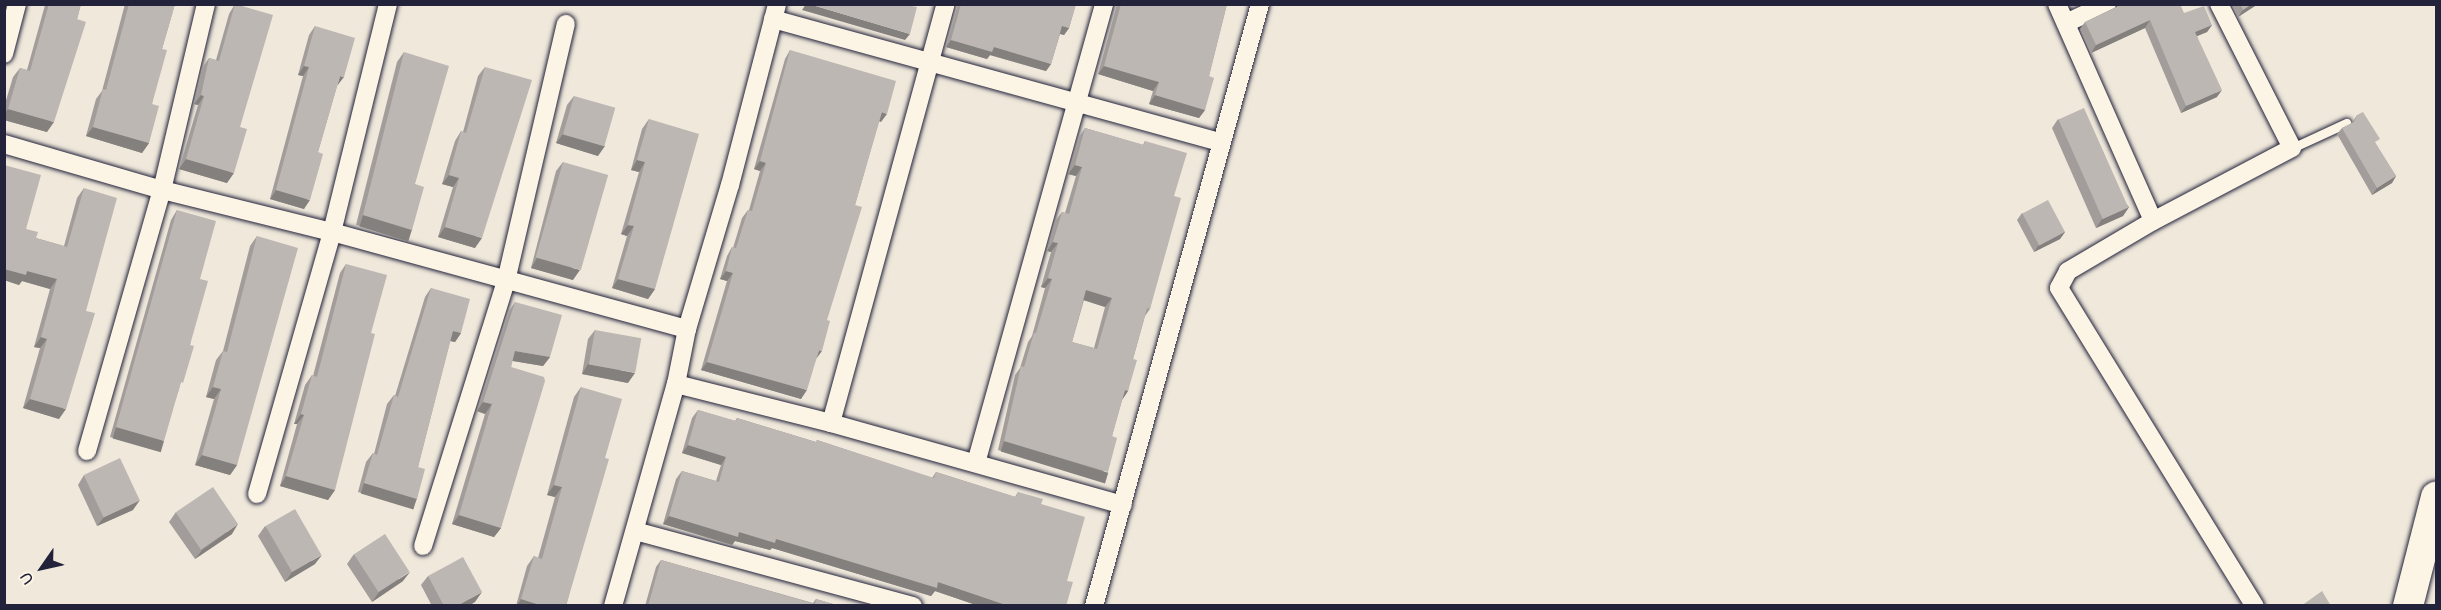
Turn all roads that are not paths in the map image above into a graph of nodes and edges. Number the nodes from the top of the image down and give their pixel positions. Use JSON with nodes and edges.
{"nodes":[{"id":1,"x":17,"y":4,"type":"edge"},
{"id":2,"x":206,"y":4,"type":"edge"},
{"id":3,"x":388,"y":4,"type":"edge"},
{"id":4,"x":946,"y":4,"type":"edge"},
{"id":5,"x":1104,"y":4,"type":"edge"},
{"id":6,"x":1260,"y":4,"type":"edge"},
{"id":7,"x":2057,"y":4,"type":"edge"},
{"id":8,"x":2107,"y":4,"type":"edge"},
{"id":9,"x":2219,"y":4,"type":"edge"},
{"id":10,"x":775,"y":12,"type":"edge"},
{"id":11,"x":2066,"y":23,"type":"junction"},
{"id":12,"x":566,"y":24,"type":"dead end"},
{"id":13,"x":4,"y":54,"type":"edge"},
{"id":14,"x":931,"y":64,"type":"junction"},
{"id":15,"x":1077,"y":104,"type":"junction"},
{"id":16,"x":2346,"y":123,"type":"edge"},
{"id":17,"x":1221,"y":142,"type":"junction"},
{"id":18,"x":4,"y":144,"type":"edge"},
{"id":19,"x":2292,"y":148,"type":"junction"},
{"id":20,"x":162,"y":190,"type":"junction"},
{"id":21,"x":2153,"y":221,"type":"junction"},
{"id":22,"x":332,"y":232,"type":"junction"},
{"id":23,"x":506,"y":281,"type":"junction"},
{"id":24,"x":687,"y":329,"type":"junction"},
{"id":25,"x":676,"y":384,"type":"junction"},
{"id":26,"x":831,"y":423,"type":"junction"},
{"id":27,"x":87,"y":451,"type":"dead end"},
{"id":28,"x":976,"y":463,"type":"junction"},
{"id":29,"x":257,"y":494,"type":"dead end"},
{"id":30,"x":2436,"y":497,"type":"edge"},
{"id":31,"x":1123,"y":505,"type":"junction"},
{"id":32,"x":634,"y":531,"type":"junction"},
{"id":33,"x":423,"y":546,"type":"dead end"},
{"id":34,"x":613,"y":606,"type":"edge"},
{"id":35,"x":913,"y":606,"type":"edge"},
{"id":36,"x":1094,"y":606,"type":"edge"},
{"id":37,"x":2255,"y":606,"type":"edge"},
{"id":38,"x":2408,"y":606,"type":"edge"}],
"edges":[{"from":1,"to":13,"type":"street"},
{"from":2,"to":20,"type":"street"},
{"from":3,"to":22,"type":"street"},
{"from":4,"to":14,"type":"street"},
{"from":5,"to":15,"type":"street"},
{"from":6,"to":17,"type":"street"},
{"from":7,"to":11,"type":"street"},
{"from":8,"to":11,"type":"street"},
{"from":9,"to":19,"type":"street"},
{"from":10,"to":14,"type":"street"},
{"from":10,"to":24,"type":"street"},
{"from":11,"to":21,"type":"street"},
{"from":12,"to":23,"type":"street"},
{"from":14,"to":15,"type":"street"},
{"from":14,"to":26,"type":"street"},
{"from":15,"to":17,"type":"street"},
{"from":15,"to":28,"type":"street"},
{"from":16,"to":19,"type":"lane"},
{"from":17,"to":31,"type":"street"},
{"from":18,"to":20,"type":"street"},
{"from":19,"to":21,"type":"street"},
{"from":20,"to":22,"type":"street"},
{"from":20,"to":27,"type":"street"},
{"from":21,"to":37,"type":"street"},
{"from":22,"to":23,"type":"street"},
{"from":22,"to":29,"type":"street"},
{"from":23,"to":24,"type":"street"},
{"from":23,"to":33,"type":"street"},
{"from":24,"to":25,"type":"street"},
{"from":25,"to":26,"type":"street"},
{"from":25,"to":32,"type":"street"},
{"from":26,"to":28,"type":"street"},
{"from":28,"to":31,"type":"street"},
{"from":30,"to":38,"type":"highway"},
{"from":31,"to":36,"type":"street"},
{"from":32,"to":34,"type":"street"},
{"from":32,"to":35,"type":"street"}]}
